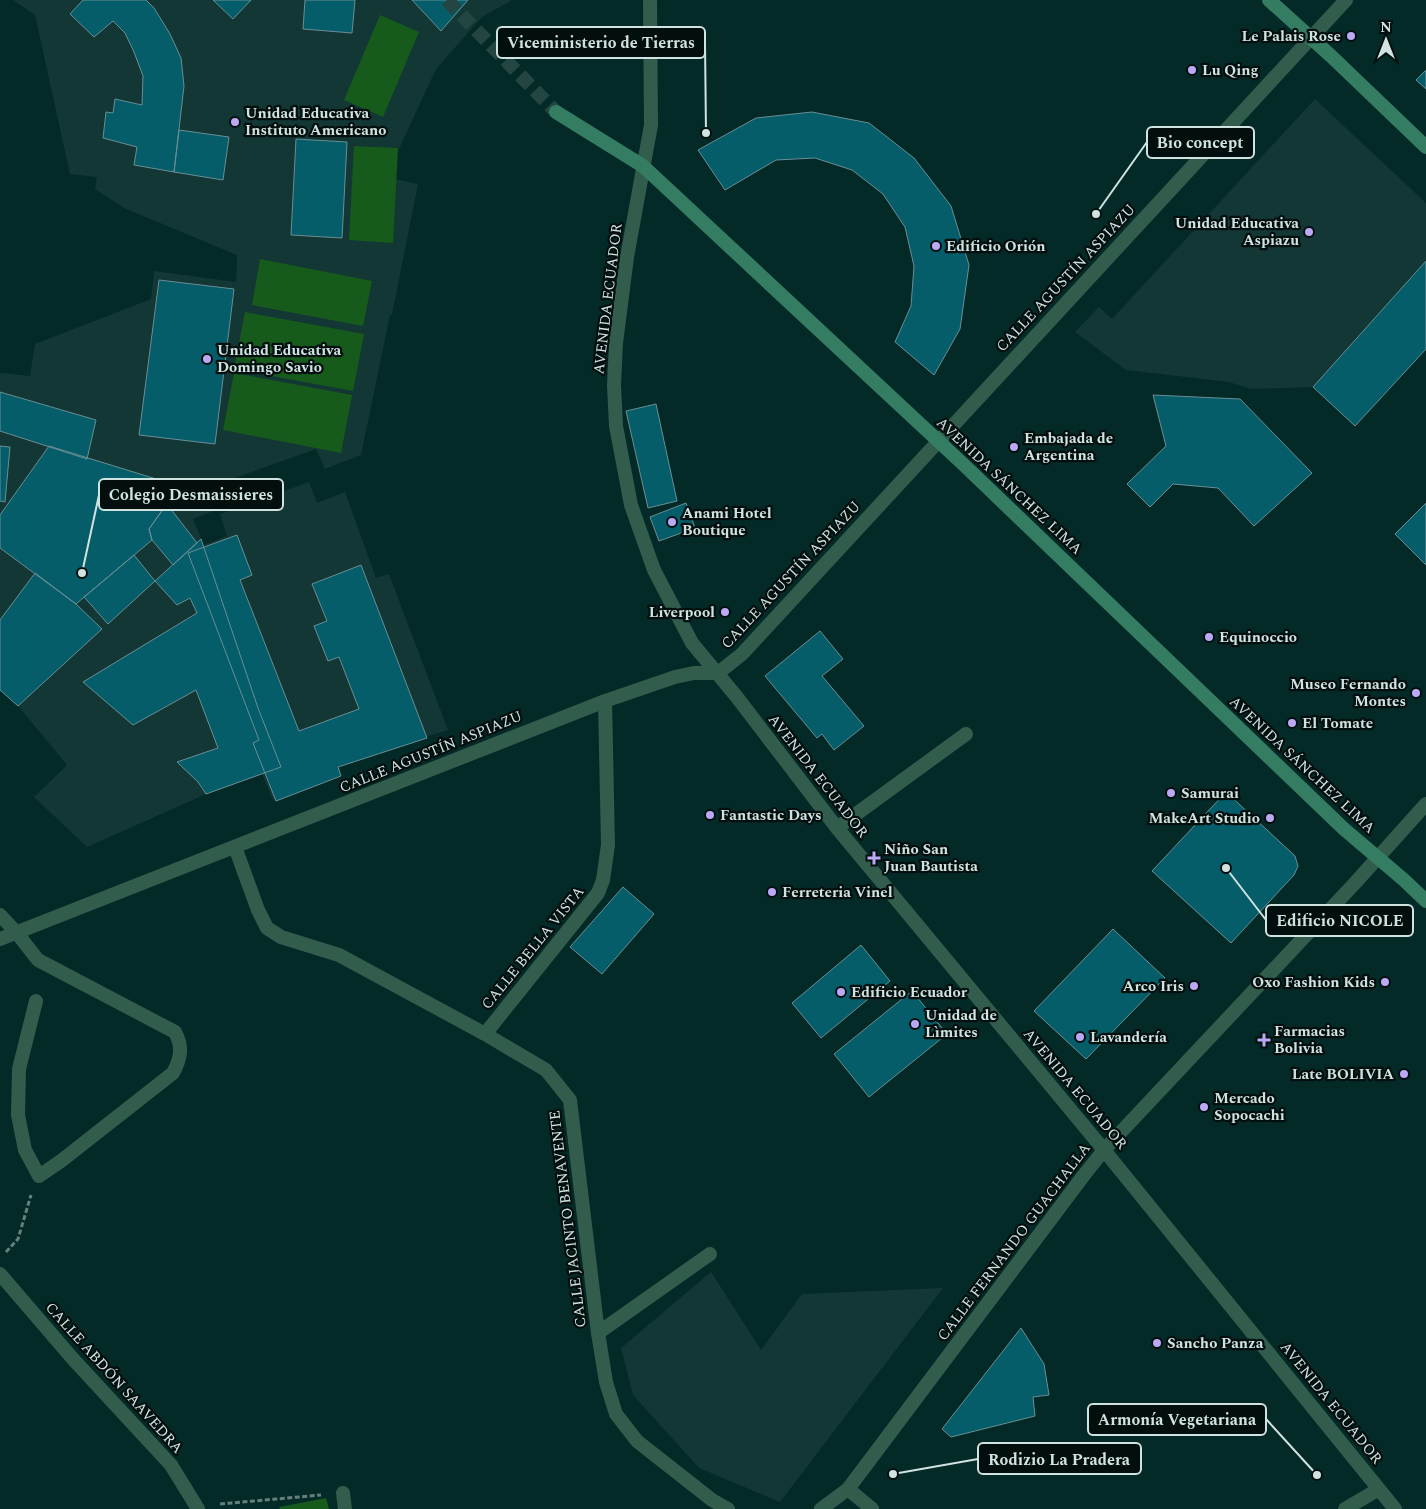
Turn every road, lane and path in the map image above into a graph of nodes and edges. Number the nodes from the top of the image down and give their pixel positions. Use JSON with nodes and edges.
{"nodes":[{"id":1,"x":650,"y":0,"type":"edge"},
{"id":2,"x":1269,"y":0,"type":"edge"},
{"id":3,"x":1346,"y":0,"type":"edge"},
{"id":4,"x":1310,"y":38,"type":"junction"},
{"id":5,"x":556,"y":112,"type":"tunnel mouth"},
{"id":6,"x":1426,"y":147,"type":"edge"},
{"id":7,"x":643,"y":166,"type":"junction"},
{"id":8,"x":938,"y":442,"type":"junction"},
{"id":9,"x":718,"y":673,"type":"junction"},
{"id":10,"x":606,"y":701,"type":"junction"},
{"id":11,"x":966,"y":734,"type":"dead end"},
{"id":12,"x":1426,"y":804,"type":"edge"},
{"id":13,"x":837,"y":828,"type":"junction"},
{"id":14,"x":235,"y":847,"type":"junction"},
{"id":15,"x":1377,"y":858,"type":"junction"},
{"id":16,"x":1426,"y":901,"type":"edge"},
{"id":17,"x":0,"y":915,"type":"edge"},
{"id":18,"x":16,"y":932,"type":"junction"},
{"id":19,"x":0,"y":939,"type":"edge"},
{"id":20,"x":36,"y":1001,"type":"dead end"},
{"id":21,"x":485,"y":1034,"type":"junction"},
{"id":22,"x":1104,"y":1150,"type":"junction"},
{"id":23,"x":39,"y":1176,"type":"junction"},
{"id":24,"x":710,"y":1254,"type":"dead end"},
{"id":25,"x":0,"y":1258,"type":"edge"},
{"id":26,"x":0,"y":1274,"type":"edge"},
{"id":27,"x":598,"y":1333,"type":"junction"},
{"id":28,"x":848,"y":1489,"type":"junction"},
{"id":29,"x":1379,"y":1489,"type":"junction"},
{"id":30,"x":343,"y":1493,"type":"joint"},
{"id":31,"x":198,"y":1508,"type":"edge"},
{"id":32,"x":345,"y":1509,"type":"edge"},
{"id":33,"x":728,"y":1509,"type":"edge"},
{"id":34,"x":821,"y":1509,"type":"edge"},
{"id":35,"x":872,"y":1509,"type":"edge"},
{"id":36,"x":1345,"y":1509,"type":"edge"},
{"id":37,"x":1395,"y":1509,"type":"edge"}],
"edges":[{"from":1,"to":7,"type":"street","name":"AVENIDA ECUADOR"},
{"from":2,"to":4,"type":"main road"},
{"from":3,"to":4,"type":"street","name":"CALLE AGUSTÍN ASPIAZU"},
{"from":4,"to":6,"type":"main road"},
{"from":4,"to":8,"type":"street","name":"CALLE AGUSTÍN ASPIAZU"},
{"from":5,"to":7,"type":"main road","name":"AVENIDA SÁNCHEZ LIMA"},
{"from":7,"to":8,"type":"main road","name":"AVENIDA SÁNCHEZ LIMA"},
{"from":7,"to":9,"type":"street","name":"AVENIDA ECUADOR"},
{"from":8,"to":9,"type":"street","name":"CALLE AGUSTÍN ASPIAZU"},
{"from":8,"to":15,"type":"main road","name":"AVENIDA SÁNCHEZ LIMA"},
{"from":9,"to":10,"type":"street","name":"CALLE AGUSTÍN ASPIAZU"},
{"from":9,"to":13,"type":"street","name":"AVENIDA ECUADOR"},
{"from":10,"to":14,"type":"street","name":"CALLE AGUSTÍN ASPIAZU"},
{"from":10,"to":21,"type":"street","name":"CALLE BELLA VISTA"},
{"from":11,"to":13,"type":"street"},
{"from":12,"to":15,"type":"street","name":"CALLE FERNANDO GUACHALLA"},
{"from":13,"to":22,"type":"street","name":"AVENIDA ECUADOR"},
{"from":14,"to":18,"type":"street","name":"CALLE AGUSTÍN ASPIAZU"},
{"from":14,"to":21,"type":"street","name":"CALLE JACINTO BENAVENTE"},
{"from":15,"to":16,"type":"main road","name":"AVENIDA SÁNCHEZ LIMA"},
{"from":15,"to":22,"type":"street","name":"CALLE FERNANDO GUACHALLA"},
{"from":17,"to":18,"type":"street"},
{"from":18,"to":19,"type":"street","name":"CALLE AGUSTÍN ASPIAZU"},
{"from":18,"to":23,"type":"street"},
{"from":20,"to":23,"type":"street"},
{"from":21,"to":27,"type":"street","name":"CALLE JACINTO BENAVENTE"},
{"from":22,"to":28,"type":"street","name":"CALLE FERNANDO GUACHALLA"},
{"from":22,"to":29,"type":"street","name":"AVENIDA ECUADOR"},
{"from":23,"to":25,"type":"path"},
{"from":24,"to":27,"type":"street"},
{"from":26,"to":31,"type":"street","name":"CALLE ABDÓN SAAVEDRA"},
{"from":27,"to":33,"type":"street","name":"CALLE JACINTO BENAVENTE"},
{"from":28,"to":34,"type":"street","name":"CALLE FERNANDO GUACHALLA"},
{"from":28,"to":35,"type":"street"},
{"from":29,"to":36,"type":"street"},
{"from":29,"to":37,"type":"street","name":"AVENIDA ECUADOR"},
{"from":30,"to":31,"type":"path"},
{"from":30,"to":32,"type":"street"}]}
